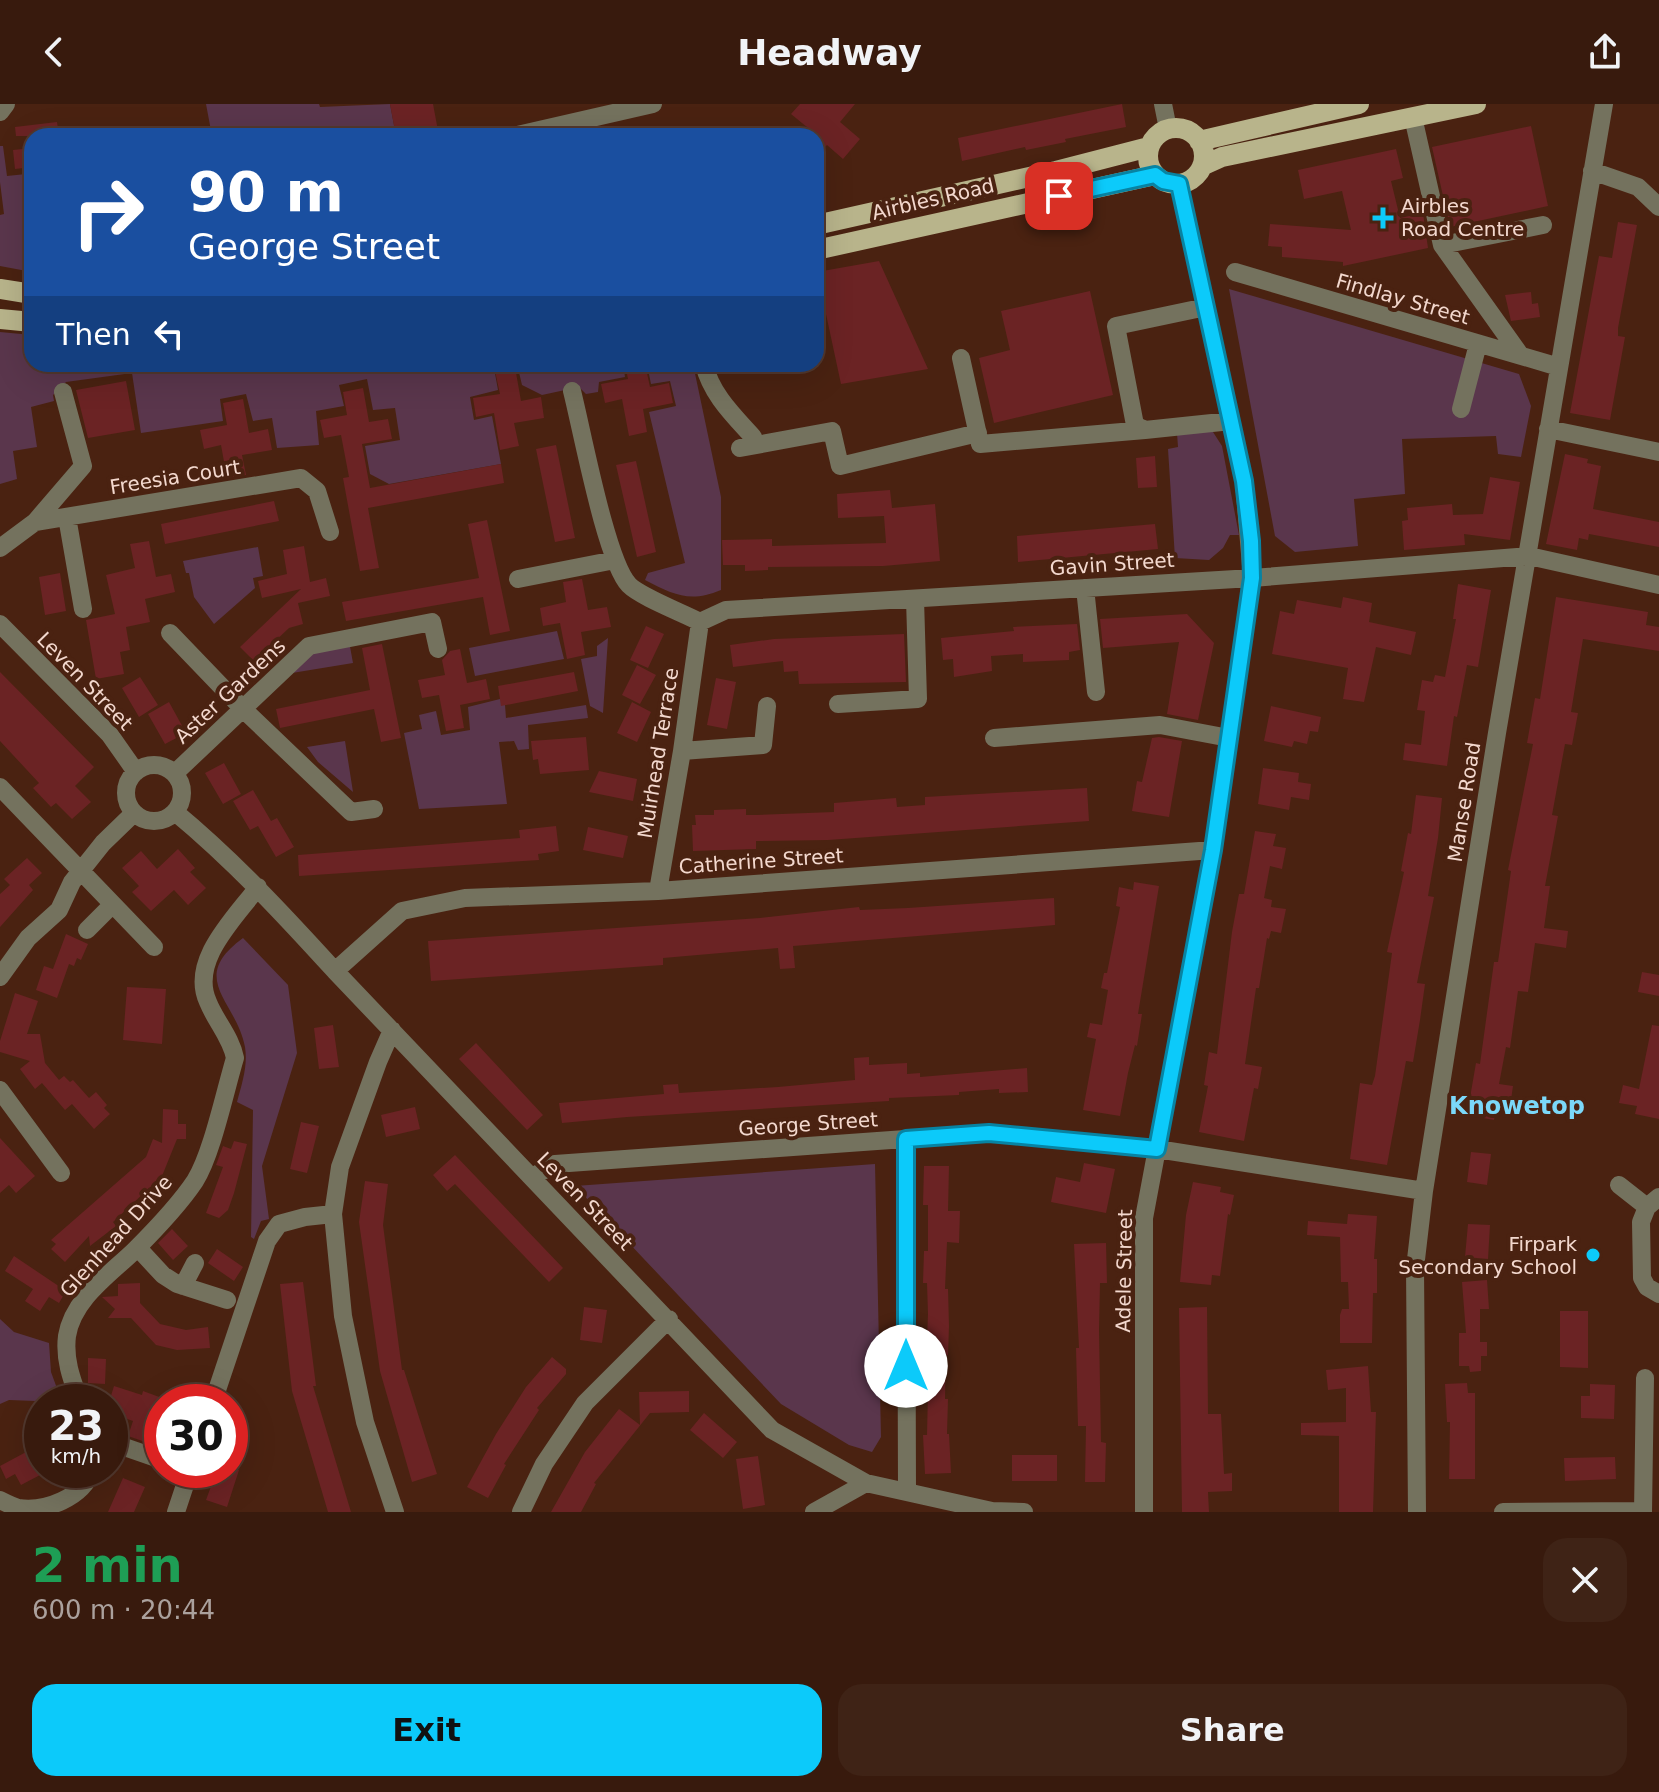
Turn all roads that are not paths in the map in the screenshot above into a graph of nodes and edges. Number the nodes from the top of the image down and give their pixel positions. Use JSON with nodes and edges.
{"nodes":[{"id":1,"x":6,"y":104,"type":"edge"},
{"id":2,"x":653,"y":104,"type":"edge"},
{"id":3,"x":1163,"y":104,"type":"edge"},
{"id":4,"x":1359,"y":104,"type":"edge"},
{"id":5,"x":1476,"y":104,"type":"edge"},
{"id":6,"x":1604,"y":104,"type":"edge"},
{"id":7,"x":1331,"y":107,"type":"edge"},
{"id":8,"x":0,"y":112,"type":"edge"},
{"id":9,"x":1413,"y":117,"type":"junction"},
{"id":10,"x":548,"y":128,"type":"edge"},
{"id":11,"x":1168,"y":129,"type":"junction"},
{"id":12,"x":1199,"y":141,"type":"junction"},
{"id":13,"x":1149,"y":147,"type":"junction"},
{"id":14,"x":1202,"y":166,"type":"junction"},
{"id":15,"x":1592,"y":171,"type":"junction"},
{"id":16,"x":1155,"y":175,"type":"junction"},
{"id":17,"x":1179,"y":184,"type":"junction"},
{"id":18,"x":1659,"y":207,"type":"edge"},
{"id":19,"x":824,"y":223,"type":"edge"},
{"id":20,"x":1543,"y":225,"type":"dead end"},
{"id":21,"x":1442,"y":245,"type":"junction"},
{"id":22,"x":824,"y":248,"type":"edge"},
{"id":23,"x":1235,"y":272,"type":"dead end"},
{"id":24,"x":0,"y":289,"type":"edge"},
{"id":25,"x":24,"y":293,"type":"edge"},
{"id":26,"x":1206,"y":307,"type":"junction"},
{"id":27,"x":0,"y":319,"type":"edge"},
{"id":28,"x":24,"y":321,"type":"edge"},
{"id":29,"x":1478,"y":344,"type":"junction"},
{"id":30,"x":1521,"y":356,"type":"junction"},
{"id":31,"x":961,"y":358,"type":"dead end"},
{"id":32,"x":1559,"y":367,"type":"junction"},
{"id":33,"x":706,"y":372,"type":"edge"},
{"id":34,"x":572,"y":391,"type":"dead end"},
{"id":35,"x":63,"y":392,"type":"dead end"},
{"id":36,"x":1461,"y":409,"type":"dead end"},
{"id":37,"x":1231,"y":421,"type":"junction"},
{"id":38,"x":1548,"y":429,"type":"junction"},
{"id":39,"x":1145,"y":430,"type":"junction"},
{"id":40,"x":978,"y":433,"type":"junction"},
{"id":41,"x":1659,"y":452,"type":"edge"},
{"id":42,"x":67,"y":517,"type":"junction"},
{"id":43,"x":35,"y":522,"type":"junction"},
{"id":44,"x":330,"y":532,"type":"dead end"},
{"id":45,"x":0,"y":548,"type":"edge"},
{"id":46,"x":1529,"y":556,"type":"junction"},
{"id":47,"x":615,"y":560,"type":"junction"},
{"id":48,"x":1252,"y":578,"type":"junction"},
{"id":49,"x":518,"y":579,"type":"dead end"},
{"id":50,"x":1659,"y":585,"type":"edge"},
{"id":51,"x":1085,"y":588,"type":"junction"},
{"id":52,"x":915,"y":599,"type":"junction"},
{"id":53,"x":83,"y":609,"type":"dead end"},
{"id":54,"x":700,"y":622,"type":"junction"},
{"id":55,"x":0,"y":624,"type":"edge"},
{"id":56,"x":170,"y":633,"type":"dead end"},
{"id":57,"x":438,"y":649,"type":"dead end"},
{"id":58,"x":1096,"y":692,"type":"dead end"},
{"id":59,"x":838,"y":704,"type":"dead end"},
{"id":60,"x":767,"y":706,"type":"dead end"},
{"id":61,"x":244,"y":710,"type":"junction"},
{"id":62,"x":994,"y":738,"type":"dead end"},
{"id":63,"x":1229,"y":738,"type":"junction"},
{"id":64,"x":682,"y":751,"type":"junction"},
{"id":65,"x":136,"y":772,"type":"junction"},
{"id":66,"x":175,"y":773,"type":"junction"},
{"id":67,"x":0,"y":787,"type":"edge"},
{"id":68,"x":374,"y":809,"type":"dead end"},
{"id":69,"x":175,"y":812,"type":"junction"},
{"id":70,"x":134,"y":813,"type":"junction"},
{"id":71,"x":1213,"y":850,"type":"junction"},
{"id":72,"x":80,"y":872,"type":"junction"},
{"id":73,"x":258,"y":887,"type":"junction"},
{"id":74,"x":658,"y":891,"type":"junction"},
{"id":75,"x":112,"y":905,"type":"junction"},
{"id":76,"x":87,"y":930,"type":"dead end"},
{"id":77,"x":154,"y":947,"type":"dead end"},
{"id":78,"x":335,"y":971,"type":"junction"},
{"id":79,"x":0,"y":977,"type":"edge"},
{"id":80,"x":392,"y":1030,"type":"junction"},
{"id":81,"x":0,"y":1090,"type":"edge"},
{"id":82,"x":906,"y":1139,"type":"junction"},
{"id":83,"x":1157,"y":1149,"type":"junction"},
{"id":84,"x":61,"y":1173,"type":"dead end"},
{"id":85,"x":532,"y":1177,"type":"junction"},
{"id":86,"x":1619,"y":1185,"type":"dead end"},
{"id":87,"x":1424,"y":1191,"type":"junction"},
{"id":88,"x":1653,"y":1202,"type":"edge"},
{"id":89,"x":333,"y":1214,"type":"junction"},
{"id":90,"x":138,"y":1248,"type":"junction"},
{"id":91,"x":195,"y":1263,"type":"dead end"},
{"id":92,"x":183,"y":1286,"type":"junction"},
{"id":93,"x":1659,"y":1294,"type":"edge"},
{"id":94,"x":227,"y":1300,"type":"dead end"},
{"id":95,"x":669,"y":1319,"type":"junction"},
{"id":96,"x":1645,"y":1378,"type":"dead end"},
{"id":97,"x":73,"y":1384,"type":"edge"},
{"id":98,"x":219,"y":1384,"type":"edge"},
{"id":99,"x":866,"y":1483,"type":"junction"},
{"id":100,"x":82,"y":1488,"type":"edge"},
{"id":101,"x":184,"y":1488,"type":"edge"},
{"id":102,"x":907,"y":1492,"type":"junction"},
{"id":103,"x":0,"y":1500,"type":"edge"},
{"id":104,"x":51,"y":1509,"type":"edge"},
{"id":105,"x":176,"y":1512,"type":"edge"},
{"id":106,"x":395,"y":1512,"type":"edge"},
{"id":107,"x":521,"y":1512,"type":"edge"},
{"id":108,"x":814,"y":1512,"type":"edge"},
{"id":109,"x":1024,"y":1512,"type":"edge"},
{"id":110,"x":1144,"y":1512,"type":"edge"},
{"id":111,"x":1417,"y":1512,"type":"edge"},
{"id":112,"x":1503,"y":1512,"type":"edge"},
{"id":113,"x":1643,"y":1512,"type":"edge"}],
"edges":[{"from":1,"to":8,"type":"street"},
{"from":2,"to":10,"type":"street"},
{"from":3,"to":11,"type":"street"},
{"from":4,"to":7,"type":"main road"},
{"from":5,"to":9,"type":"main road"},
{"from":6,"to":15,"type":"street","name":"Manse Road"},
{"from":7,"to":12,"type":"main road"},
{"from":9,"to":14,"type":"main road"},
{"from":9,"to":21,"type":"street"},
{"from":11,"to":12,"type":"main road"},
{"from":11,"to":13,"type":"main road","name":"Airbles Road"},
{"from":12,"to":14,"type":"main road"},
{"from":13,"to":16,"type":"main road"},
{"from":13,"to":19,"type":"main road","name":"Airbles Road"},
{"from":14,"to":17,"type":"main road"},
{"from":15,"to":18,"type":"street"},
{"from":15,"to":32,"type":"street","name":"Manse Road"},
{"from":16,"to":17,"type":"main road"},
{"from":16,"to":22,"type":"main road","name":"Airbles Road"},
{"from":17,"to":26,"type":"street","name":"Adele Street"},
{"from":20,"to":21,"type":"street"},
{"from":21,"to":30,"type":"street"},
{"from":23,"to":29,"type":"street","name":"Findlay Street"},
{"from":24,"to":25,"type":"main road"},
{"from":26,"to":37,"type":"street","name":"Adele Street"},
{"from":26,"to":39,"type":"street"},
{"from":27,"to":28,"type":"main road"},
{"from":29,"to":30,"type":"street","name":"Findlay Street"},
{"from":29,"to":36,"type":"street"},
{"from":30,"to":32,"type":"street","name":"Findlay Street"},
{"from":31,"to":40,"type":"street"},
{"from":32,"to":38,"type":"street","name":"Manse Road"},
{"from":33,"to":40,"type":"street"},
{"from":34,"to":47,"type":"street"},
{"from":35,"to":43,"type":"street"},
{"from":37,"to":39,"type":"street"},
{"from":37,"to":48,"type":"street","name":"Adele Street"},
{"from":38,"to":41,"type":"street"},
{"from":38,"to":46,"type":"street","name":"Manse Road"},
{"from":39,"to":40,"type":"street"},
{"from":42,"to":43,"type":"street","name":"Freesia Court"},
{"from":42,"to":44,"type":"street","name":"Freesia Court"},
{"from":42,"to":53,"type":"street"},
{"from":43,"to":45,"type":"street","name":"Freesia Court"},
{"from":46,"to":48,"type":"street","name":"Gavin Street"},
{"from":46,"to":50,"type":"street","name":"Gavin Street"},
{"from":46,"to":87,"type":"street","name":"Manse Road"},
{"from":47,"to":49,"type":"street"},
{"from":47,"to":54,"type":"street"},
{"from":48,"to":51,"type":"street","name":"Gavin Street"},
{"from":48,"to":63,"type":"street","name":"Adele Street"},
{"from":51,"to":52,"type":"street","name":"Gavin Street"},
{"from":51,"to":58,"type":"street"},
{"from":52,"to":54,"type":"street","name":"Gavin Street"},
{"from":52,"to":59,"type":"street"},
{"from":54,"to":64,"type":"street","name":"Muirhead Terrace"},
{"from":55,"to":65,"type":"street","name":"Leven Street"},
{"from":56,"to":61,"type":"street"},
{"from":57,"to":61,"type":"street","name":"Aster Gardens"},
{"from":60,"to":64,"type":"street"},
{"from":61,"to":66,"type":"street","name":"Aster Gardens"},
{"from":61,"to":68,"type":"street"},
{"from":62,"to":63,"type":"street"},
{"from":63,"to":71,"type":"street","name":"Adele Street"},
{"from":64,"to":74,"type":"street","name":"Muirhead Terrace"},
{"from":65,"to":66,"type":"street"},
{"from":65,"to":70,"type":"street"},
{"from":66,"to":69,"type":"street"},
{"from":67,"to":72,"type":"street"},
{"from":69,"to":70,"type":"street"},
{"from":69,"to":73,"type":"street","name":"Leven Street"},
{"from":70,"to":72,"type":"street"},
{"from":71,"to":74,"type":"street","name":"Catherine Street"},
{"from":71,"to":83,"type":"street","name":"Adele Street"},
{"from":72,"to":75,"type":"street"},
{"from":72,"to":79,"type":"street"},
{"from":73,"to":78,"type":"street","name":"Leven Street"},
{"from":73,"to":90,"type":"street","name":"Glenhead Drive"},
{"from":74,"to":78,"type":"street","name":"Catherine Street"},
{"from":75,"to":76,"type":"street"},
{"from":75,"to":77,"type":"street"},
{"from":78,"to":80,"type":"street","name":"Leven Street"},
{"from":80,"to":85,"type":"street","name":"Leven Street"},
{"from":80,"to":89,"type":"street"},
{"from":81,"to":84,"type":"street"},
{"from":82,"to":83,"type":"street","name":"George Street"},
{"from":82,"to":85,"type":"street","name":"George Street"},
{"from":82,"to":102,"type":"street"},
{"from":83,"to":87,"type":"street","name":"George Street"},
{"from":83,"to":110,"type":"street","name":"Adele Street"},
{"from":85,"to":95,"type":"street","name":"Leven Street"},
{"from":86,"to":88,"type":"street"},
{"from":87,"to":111,"type":"street","name":"Manse Road"},
{"from":88,"to":93,"type":"street"},
{"from":89,"to":98,"type":"street"},
{"from":89,"to":106,"type":"street"},
{"from":90,"to":92,"type":"street"},
{"from":90,"to":97,"type":"street","name":"Glenhead Drive"},
{"from":91,"to":92,"type":"street"},
{"from":92,"to":94,"type":"street"},
{"from":95,"to":99,"type":"street","name":"Leven Street"},
{"from":95,"to":107,"type":"street"},
{"from":96,"to":113,"type":"street"},
{"from":99,"to":102,"type":"street","name":"Leven Street"},
{"from":99,"to":108,"type":"street"},
{"from":100,"to":104,"type":"street"},
{"from":101,"to":105,"type":"street"},
{"from":102,"to":109,"type":"street","name":"Leven Street"},
{"from":103,"to":104,"type":"street"},
{"from":112,"to":113,"type":"street"}]}
